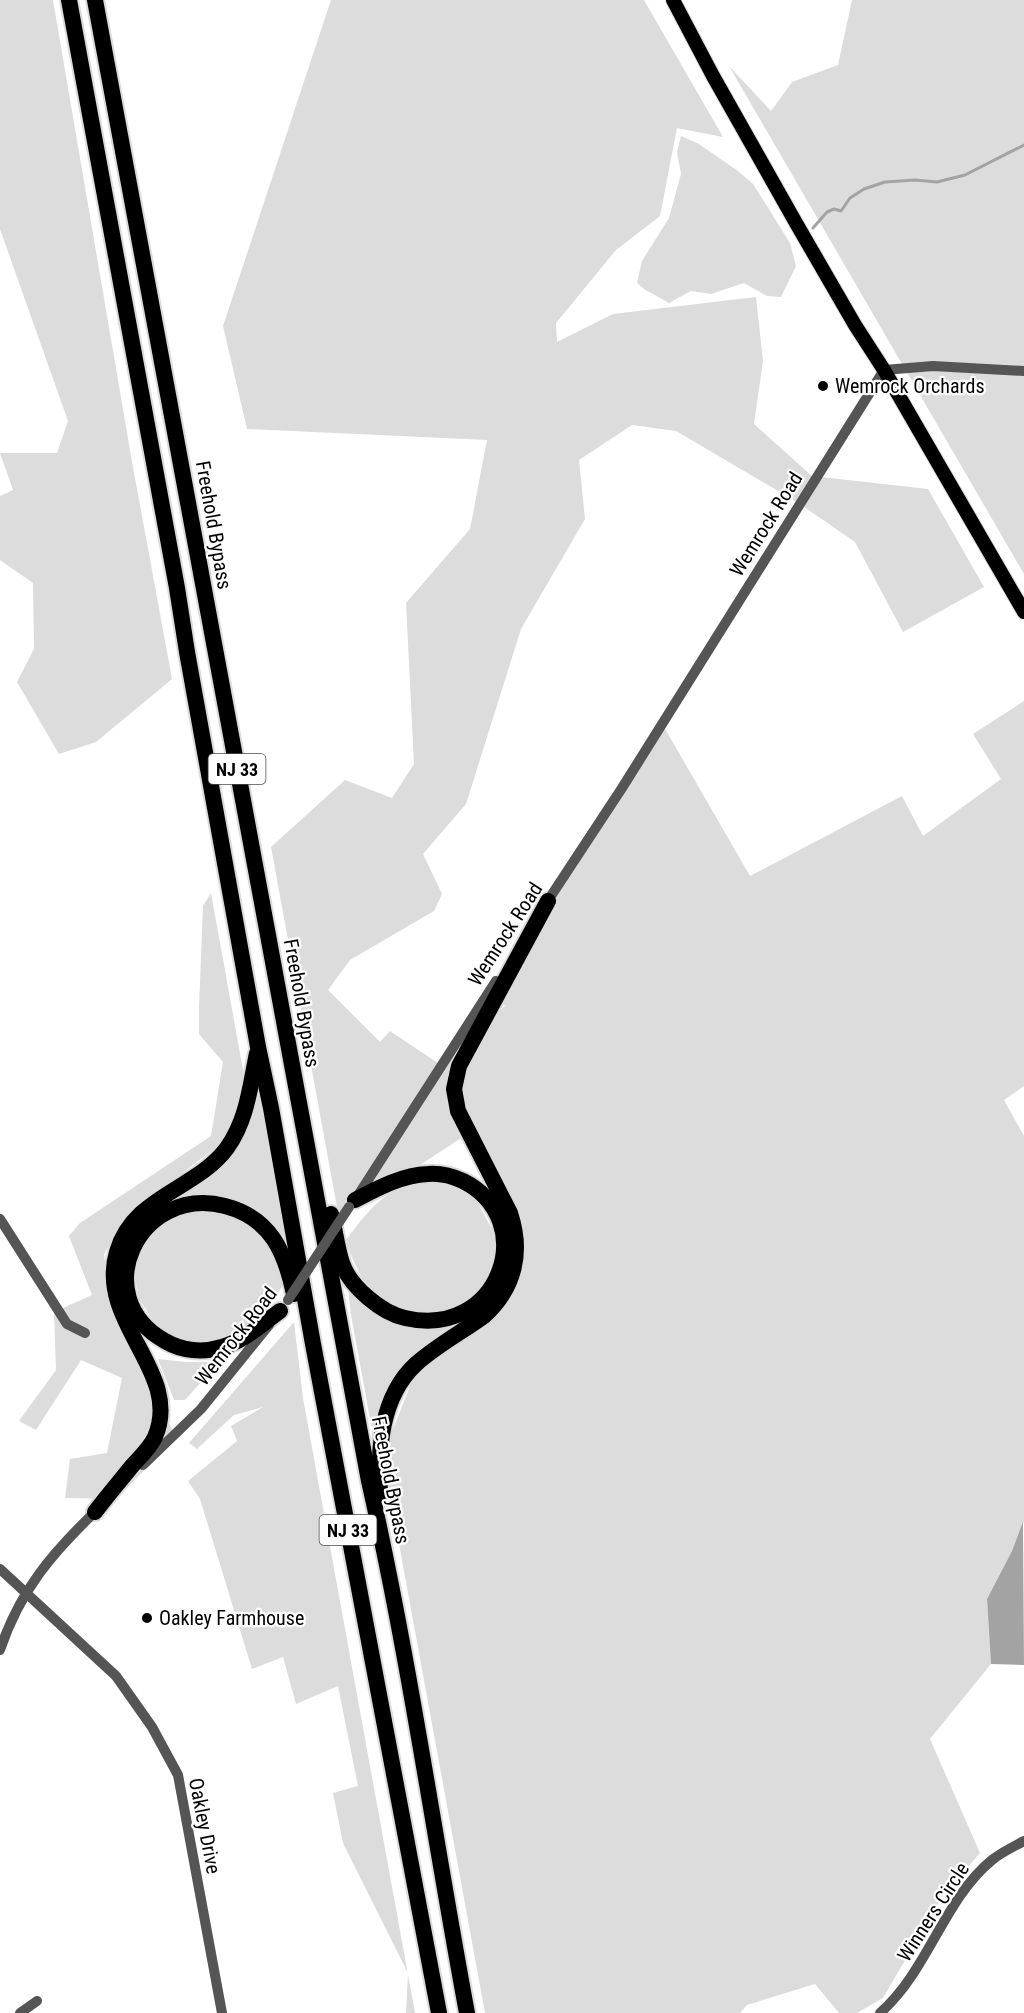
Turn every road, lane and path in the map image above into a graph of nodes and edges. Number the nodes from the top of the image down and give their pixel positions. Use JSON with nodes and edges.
{"nodes":[{"id":1,"x":69,"y":0,"type":"edge"},
{"id":2,"x":95,"y":0,"type":"edge"},
{"id":3,"x":673,"y":0,"type":"edge"},
{"id":4,"x":884,"y":370,"type":"junction"},
{"id":5,"x":1024,"y":371,"type":"edge"},
{"id":6,"x":1024,"y":612,"type":"edge"},
{"id":7,"x":548,"y":901,"type":"junction"},
{"id":8,"x":258,"y":1047,"type":"junction"},
{"id":9,"x":292,"y":1064,"type":"junction"},
{"id":10,"x":352,"y":1203,"type":"junction"},
{"id":11,"x":0,"y":1219,"type":"edge"},
{"id":12,"x":284,"y":1305,"type":"junction"},
{"id":13,"x":85,"y":1333,"type":"dead end"},
{"id":14,"x":95,"y":1512,"type":"junction"},
{"id":15,"x":345,"y":1512,"type":"junction"},
{"id":16,"x":382,"y":1538,"type":"junction"},
{"id":17,"x":0,"y":1569,"type":"edge"},
{"id":18,"x":25,"y":1593,"type":"junction"},
{"id":19,"x":0,"y":1650,"type":"edge"},
{"id":20,"x":1024,"y":1841,"type":"edge"},
{"id":21,"x":37,"y":2001,"type":"dead end"},
{"id":22,"x":20,"y":2013,"type":"edge"},
{"id":23,"x":222,"y":2013,"type":"edge"},
{"id":24,"x":439,"y":2013,"type":"edge"},
{"id":25,"x":467,"y":2013,"type":"edge"},
{"id":26,"x":880,"y":2013,"type":"edge"}],
"edges":[{"from":1,"to":8,"type":"highway","number":"NJ 33"},
{"from":2,"to":9,"type":"highway","name":"Freehold Bypass","number":"NJ 33"},
{"from":3,"to":4,"type":"main road"},
{"from":4,"to":5,"type":"street"},
{"from":4,"to":6,"type":"main road"},
{"from":4,"to":7,"type":"street","name":"Wemrock Road"},
{"from":7,"to":10,"type":"street","name":"Wemrock Road"},
{"from":7,"to":16,"type":"highway"},
{"from":8,"to":14,"type":"highway"},
{"from":8,"to":15,"type":"highway","number":"NJ 33"},
{"from":9,"to":10,"type":"highway"},
{"from":9,"to":16,"type":"highway","name":"Freehold Bypass","number":"NJ 33"},
{"from":10,"to":12,"type":"street","name":"Wemrock Road","bridge":true},
{"from":11,"to":13,"type":"street"},
{"from":12,"to":14,"type":"street","name":"Wemrock Road"},
{"from":12,"to":15,"type":"highway"},
{"from":14,"to":18,"type":"street","name":"Wemrock Road"},
{"from":15,"to":24,"type":"highway","number":"NJ 33"},
{"from":16,"to":25,"type":"highway","name":"Freehold Bypass","number":"NJ 33"},
{"from":17,"to":18,"type":"street","name":"Oakley Drive"},
{"from":18,"to":19,"type":"street","name":"Wemrock Road"},
{"from":18,"to":23,"type":"street","name":"Oakley Drive"},
{"from":20,"to":26,"type":"street","name":"Winners Circle"},
{"from":21,"to":22,"type":"street"}]}
